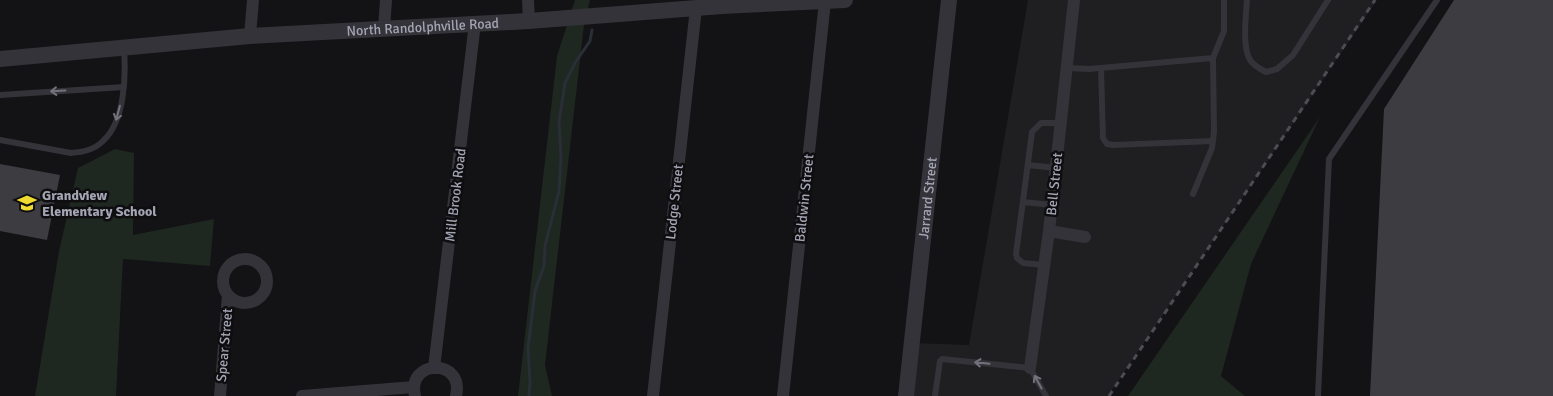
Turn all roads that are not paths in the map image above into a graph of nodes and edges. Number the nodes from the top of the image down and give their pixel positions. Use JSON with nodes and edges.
{"nodes":[{"id":1,"x":253,"y":0,"type":"edge"},
{"id":2,"x":386,"y":0,"type":"edge"},
{"id":3,"x":528,"y":0,"type":"edge"},
{"id":4,"x":845,"y":0,"type":"edge"},
{"id":5,"x":949,"y":0,"type":"edge"},
{"id":6,"x":1074,"y":0,"type":"edge"},
{"id":7,"x":1224,"y":0,"type":"edge"},
{"id":8,"x":1246,"y":0,"type":"edge"},
{"id":9,"x":1328,"y":0,"type":"edge"},
{"id":10,"x":1436,"y":0,"type":"edge"},
{"id":11,"x":825,"y":1,"type":"edge"},
{"id":12,"x":696,"y":8,"type":"junction"},
{"id":13,"x":529,"y":21,"type":"junction"},
{"id":14,"x":475,"y":23,"type":"junction"},
{"id":15,"x":384,"y":28,"type":"junction"},
{"id":16,"x":250,"y":36,"type":"junction"},
{"id":17,"x":124,"y":48,"type":"junction"},
{"id":18,"x":1213,"y":58,"type":"junction"},
{"id":19,"x":0,"y":59,"type":"edge"},
{"id":20,"x":1067,"y":68,"type":"junction"},
{"id":21,"x":1101,"y":68,"type":"junction"},
{"id":22,"x":124,"y":87,"type":"junction"},
{"id":23,"x":0,"y":95,"type":"edge"},
{"id":24,"x":1061,"y":123,"type":"junction"},
{"id":25,"x":0,"y":140,"type":"edge"},
{"id":26,"x":1213,"y":141,"type":"junction"},
{"id":27,"x":1028,"y":165,"type":"junction"},
{"id":28,"x":1056,"y":168,"type":"junction"},
{"id":29,"x":1193,"y":194,"type":"dead end"},
{"id":30,"x":1023,"y":202,"type":"junction"},
{"id":31,"x":1052,"y":205,"type":"junction"},
{"id":32,"x":1049,"y":231,"type":"junction"},
{"id":33,"x":1085,"y":237,"type":"dead end"},
{"id":34,"x":1044,"y":265,"type":"junction"},
{"id":35,"x":228,"y":295,"type":"dead end"},
{"id":36,"x":434,"y":368,"type":"junction"},
{"id":37,"x":1030,"y":368,"type":"junction"},
{"id":38,"x":415,"y":391,"type":"edge"},
{"id":39,"x":220,"y":396,"type":"edge"},
{"id":40,"x":302,"y":396,"type":"edge"},
{"id":41,"x":456,"y":396,"type":"edge"},
{"id":42,"x":653,"y":396,"type":"edge"},
{"id":43,"x":783,"y":396,"type":"edge"},
{"id":44,"x":906,"y":396,"type":"edge"},
{"id":45,"x":935,"y":396,"type":"edge"},
{"id":46,"x":1046,"y":396,"type":"edge"},
{"id":47,"x":1318,"y":396,"type":"edge"}],
"edges":[{"from":1,"to":16,"type":"street"},
{"from":2,"to":15,"type":"street"},
{"from":3,"to":13,"type":"street"},
{"from":4,"to":11,"type":"street","name":"North Randolphville Road"},
{"from":5,"to":44,"type":"street","name":"Jarrard Street"},
{"from":6,"to":20,"type":"street","name":"Bell Street"},
{"from":7,"to":18,"type":"lane"},
{"from":8,"to":9,"type":"lane"},
{"from":10,"to":47,"type":"lane"},
{"from":11,"to":12,"type":"street","name":"North Randolphville Road"},
{"from":11,"to":43,"type":"street","name":"Baldwin Street"},
{"from":12,"to":13,"type":"street","name":"North Randolphville Road"},
{"from":12,"to":42,"type":"street","name":"Lodge Street"},
{"from":13,"to":14,"type":"street","name":"North Randolphville Road"},
{"from":14,"to":15,"type":"street","name":"North Randolphville Road"},
{"from":14,"to":36,"type":"street","name":"Mill Brook Road"},
{"from":15,"to":16,"type":"street","name":"North Randolphville Road"},
{"from":16,"to":17,"type":"street","name":"North Randolphville Road"},
{"from":17,"to":19,"type":"street","name":"North Randolphville Road"},
{"from":17,"to":22,"type":"lane"},
{"from":18,"to":21,"type":"lane"},
{"from":18,"to":26,"type":"lane"},
{"from":20,"to":21,"type":"lane"},
{"from":20,"to":24,"type":"street","name":"Bell Street"},
{"from":21,"to":26,"type":"lane"},
{"from":22,"to":23,"type":"lane","one_way":true},
{"from":22,"to":25,"type":"lane","one_way":true},
{"from":24,"to":27,"type":"lane"},
{"from":24,"to":28,"type":"street","name":"Bell Street"},
{"from":26,"to":29,"type":"lane"},
{"from":27,"to":28,"type":"lane"},
{"from":27,"to":30,"type":"lane"},
{"from":28,"to":31,"type":"street","name":"Bell Street"},
{"from":30,"to":31,"type":"lane"},
{"from":30,"to":34,"type":"lane"},
{"from":31,"to":32,"type":"street","name":"Bell Street"},
{"from":32,"to":33,"type":"street"},
{"from":32,"to":34,"type":"street","name":"Bell Street"},
{"from":34,"to":37,"type":"street","name":"Bell Street"},
{"from":35,"to":39,"type":"street","name":"Spear Street"},
{"from":36,"to":38,"type":"street"},
{"from":36,"to":41,"type":"street"},
{"from":37,"to":45,"type":"lane","one_way":true},
{"from":46,"to":37,"type":"lane","one_way":true},
{"from":38,"to":40,"type":"street"}]}
